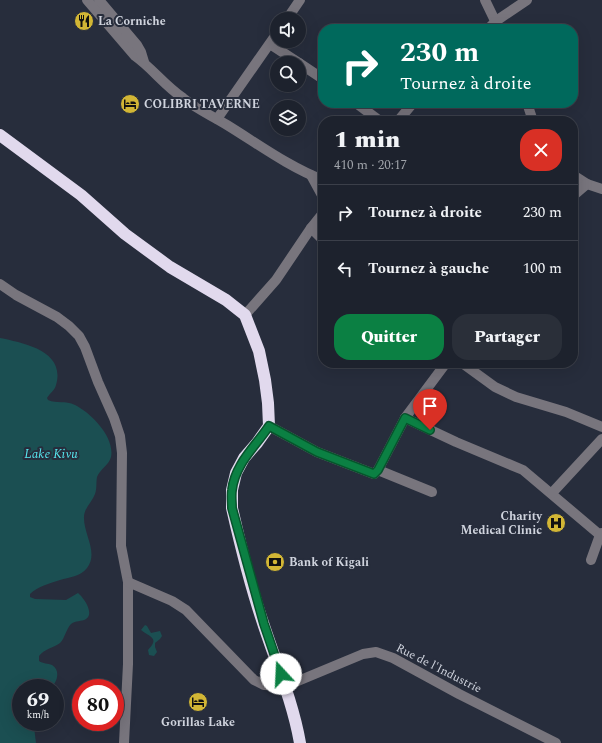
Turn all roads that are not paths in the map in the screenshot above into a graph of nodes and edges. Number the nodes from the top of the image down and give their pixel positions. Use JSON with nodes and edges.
{"nodes":[{"id":1,"x":87,"y":0,"type":"edge"},
{"id":2,"x":300,"y":0,"type":"edge"},
{"id":3,"x":485,"y":0,"type":"edge"},
{"id":4,"x":527,"y":0,"type":"edge"},
{"id":5,"x":99,"y":5,"type":"edge"},
{"id":6,"x":292,"y":12,"type":"edge"},
{"id":7,"x":497,"y":24,"type":"edge"},
{"id":8,"x":498,"y":24,"type":"edge"},
{"id":9,"x":270,"y":44,"type":"edge"},
{"id":10,"x":276,"y":48,"type":"edge"},
{"id":11,"x":288,"y":56,"type":"edge"},
{"id":12,"x":306,"y":68,"type":"edge"},
{"id":13,"x":318,"y":76,"type":"edge"},
{"id":14,"x":363,"y":108,"type":"edge"},
{"id":15,"x":409,"y":108,"type":"edge"},
{"id":16,"x":373,"y":116,"type":"edge"},
{"id":17,"x":402,"y":116,"type":"edge"},
{"id":18,"x":217,"y":119,"type":"junction"},
{"id":19,"x":0,"y":134,"type":"edge"},
{"id":20,"x":311,"y":175,"type":"junction"},
{"id":21,"x":318,"y":178,"type":"edge"},
{"id":22,"x":578,"y":178,"type":"edge"},
{"id":23,"x":587,"y":184,"type":"junction"},
{"id":24,"x":318,"y":188,"type":"edge"},
{"id":25,"x":602,"y":189,"type":"edge"},
{"id":26,"x":578,"y":192,"type":"edge"},
{"id":27,"x":318,"y":219,"type":"edge"},
{"id":28,"x":311,"y":228,"type":"junction"},
{"id":29,"x":318,"y":235,"type":"edge"},
{"id":30,"x":0,"y":284,"type":"edge"},
{"id":31,"x":246,"y":315,"type":"junction"},
{"id":32,"x":442,"y":368,"type":"edge"},
{"id":33,"x":469,"y":368,"type":"edge"},
{"id":34,"x":405,"y":418,"type":"junction"},
{"id":35,"x":269,"y":426,"type":"junction"},
{"id":36,"x":602,"y":427,"type":"edge"},
{"id":37,"x":602,"y":439,"type":"edge"},
{"id":38,"x":378,"y":470,"type":"junction"},
{"id":39,"x":432,"y":492,"type":"dead end"},
{"id":40,"x":552,"y":493,"type":"junction"},
{"id":41,"x":601,"y":534,"type":"edge"},
{"id":42,"x":591,"y":560,"type":"dead end"},
{"id":43,"x":128,"y":582,"type":"junction"},
{"id":44,"x":286,"y":686,"type":"junction"},
{"id":45,"x":124,"y":743,"type":"edge"},
{"id":46,"x":300,"y":743,"type":"edge"},
{"id":47,"x":556,"y":743,"type":"edge"}],
"edges":[{"from":1,"to":5,"type":"street"},
{"from":2,"to":6,"type":"street"},
{"from":3,"to":7,"type":"street"},
{"from":4,"to":8,"type":"street"},
{"from":5,"to":18,"type":"street"},
{"from":9,"to":18,"type":"street"},
{"from":10,"to":11,"type":"street"},
{"from":12,"to":13,"type":"street"},
{"from":14,"to":16,"type":"street"},
{"from":15,"to":17,"type":"street"},
{"from":18,"to":20,"type":"street"},
{"from":19,"to":31,"type":"highway"},
{"from":20,"to":21,"type":"street"},
{"from":20,"to":24,"type":"street"},
{"from":22,"to":23,"type":"street"},
{"from":23,"to":25,"type":"street"},
{"from":23,"to":26,"type":"street"},
{"from":27,"to":28,"type":"street"},
{"from":28,"to":29,"type":"street"},
{"from":28,"to":31,"type":"street"},
{"from":30,"to":43,"type":"street"},
{"from":31,"to":35,"type":"highway"},
{"from":32,"to":34,"type":"street"},
{"from":33,"to":36,"type":"street"},
{"from":34,"to":38,"type":"street"},
{"from":34,"to":40,"type":"street"},
{"from":35,"to":38,"type":"street"},
{"from":35,"to":44,"type":"highway"},
{"from":37,"to":40,"type":"street"},
{"from":38,"to":39,"type":"street"},
{"from":40,"to":41,"type":"street"},
{"from":41,"to":42,"type":"street"},
{"from":43,"to":44,"type":"street","name":"Rue de l'Industrie"},
{"from":43,"to":45,"type":"street"},
{"from":44,"to":46,"type":"highway"},
{"from":44,"to":47,"type":"street","name":"Rue de l'Industrie"}]}
